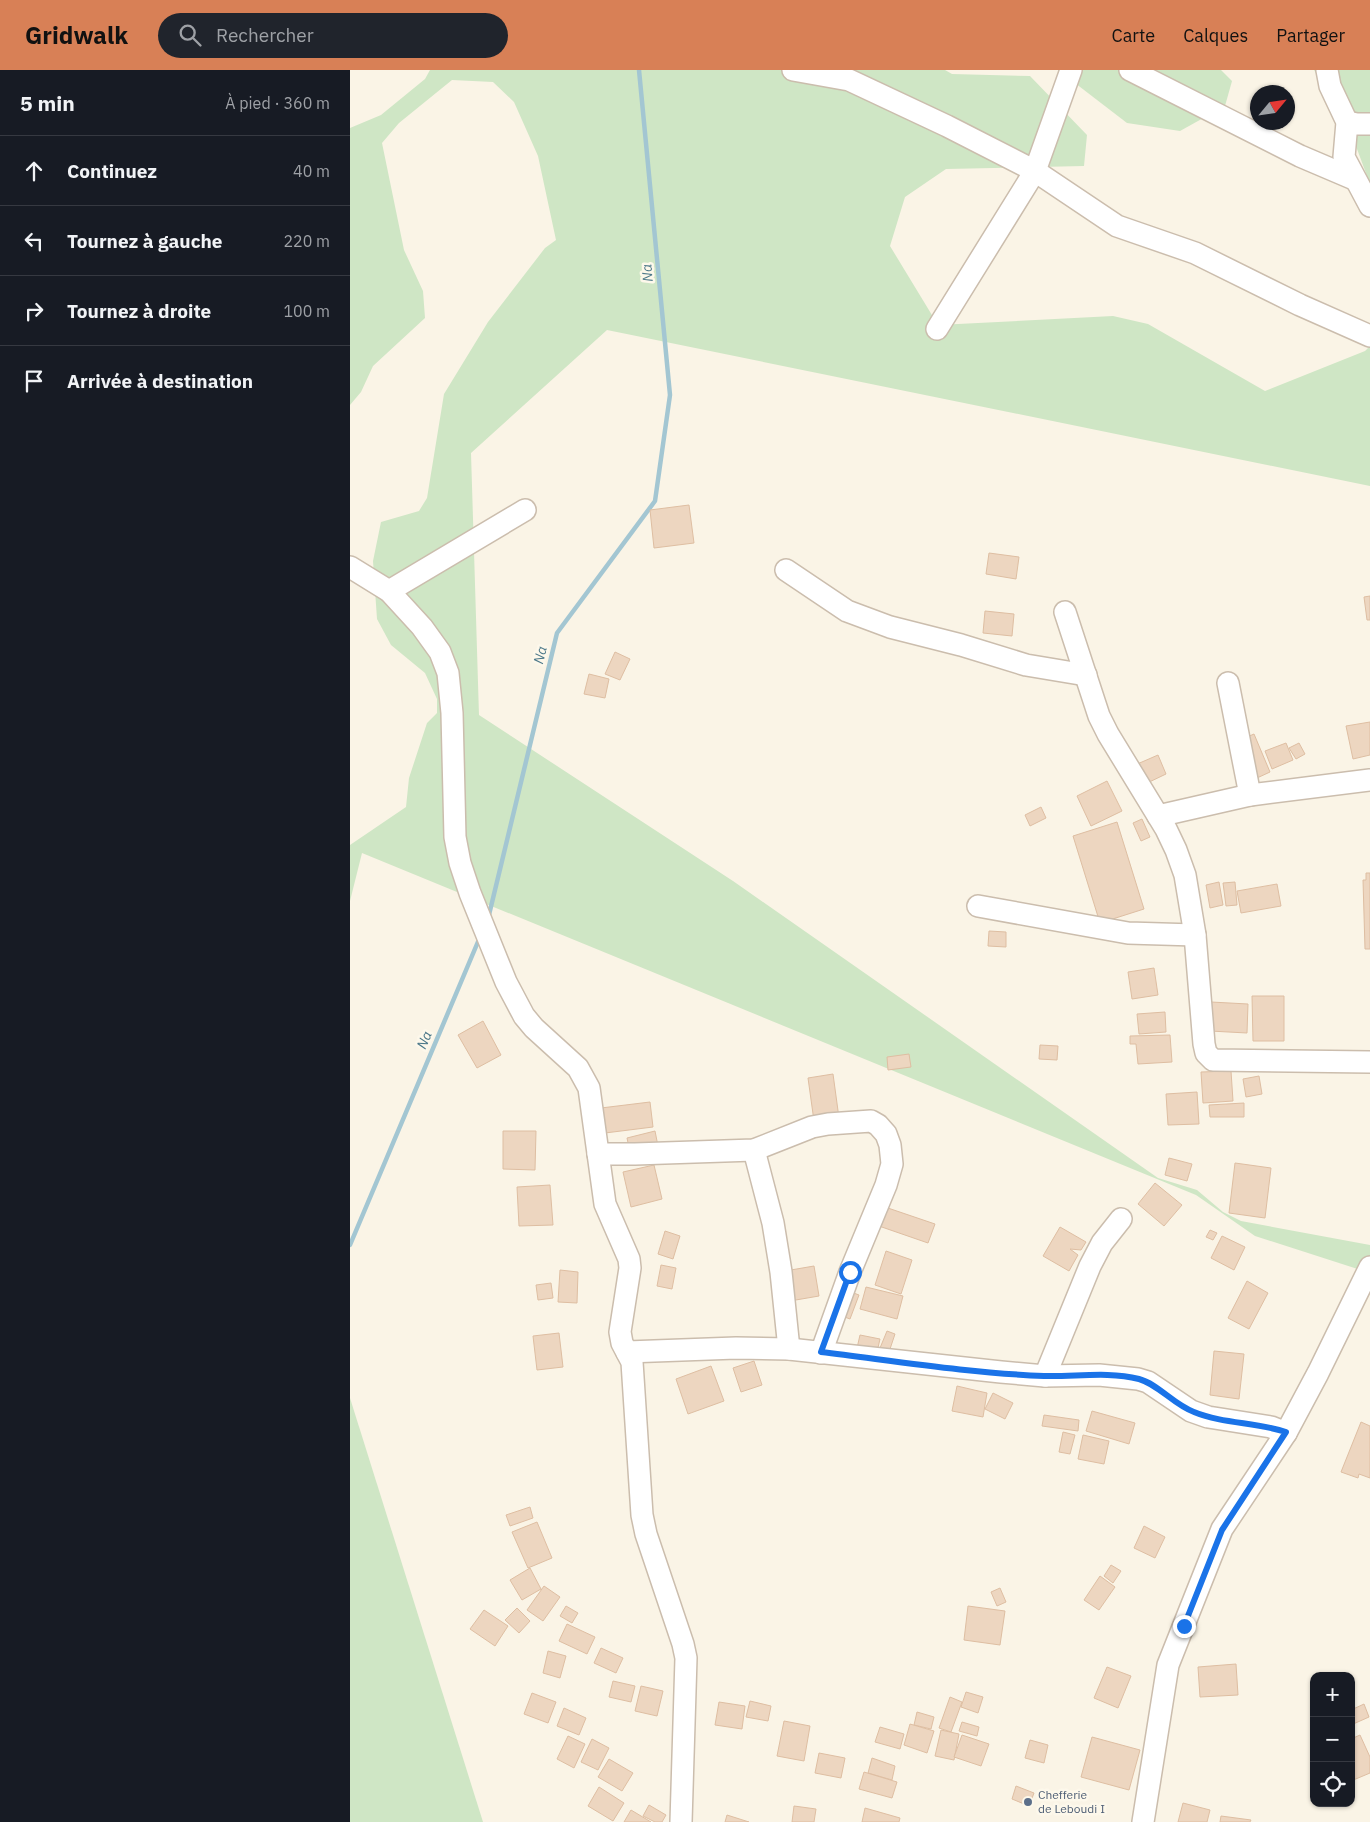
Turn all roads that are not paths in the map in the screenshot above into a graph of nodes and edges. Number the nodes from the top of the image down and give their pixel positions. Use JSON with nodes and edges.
{"nodes":[{"id":1,"x":793,"y":70,"type":"edge"},
{"id":2,"x":1071,"y":70,"type":"edge"},
{"id":3,"x":1130,"y":70,"type":"edge"},
{"id":4,"x":1327,"y":70,"type":"edge"},
{"id":5,"x":1347,"y":122,"type":"junction"},
{"id":6,"x":1370,"y":124,"type":"edge"},
{"id":7,"x":1035,"y":171,"type":"junction"},
{"id":8,"x":1354,"y":179,"type":"junction"},
{"id":9,"x":1370,"y":206,"type":"edge"},
{"id":10,"x":937,"y":329,"type":"dead end"},
{"id":11,"x":1370,"y":336,"type":"edge"},
{"id":12,"x":525,"y":510,"type":"dead end"},
{"id":13,"x":350,"y":567,"type":"edge"},
{"id":14,"x":786,"y":570,"type":"dead end"},
{"id":15,"x":389,"y":591,"type":"junction"},
{"id":16,"x":1065,"y":612,"type":"dead end"},
{"id":17,"x":1086,"y":675,"type":"junction"},
{"id":18,"x":1228,"y":683,"type":"dead end"},
{"id":19,"x":1370,"y":780,"type":"edge"},
{"id":20,"x":1250,"y":795,"type":"junction"},
{"id":21,"x":1158,"y":816,"type":"junction"},
{"id":22,"x":978,"y":906,"type":"dead end"},
{"id":23,"x":1195,"y":934,"type":"junction"},
{"id":24,"x":1370,"y":1062,"type":"edge"},
{"id":25,"x":754,"y":1150,"type":"junction"},
{"id":26,"x":598,"y":1154,"type":"junction"},
{"id":27,"x":1121,"y":1219,"type":"dead end"},
{"id":28,"x":1370,"y":1268,"type":"edge"},
{"id":29,"x":789,"y":1349,"type":"junction"},
{"id":30,"x":627,"y":1352,"type":"junction"},
{"id":31,"x":821,"y":1352,"type":"junction"},
{"id":32,"x":1045,"y":1376,"type":"junction"},
{"id":33,"x":1286,"y":1432,"type":"junction"},
{"id":34,"x":681,"y":1822,"type":"edge"},
{"id":35,"x":1143,"y":1822,"type":"edge"}],
"edges":[{"from":1,"to":7,"type":"street"},
{"from":2,"to":7,"type":"street"},
{"from":3,"to":8,"type":"street"},
{"from":4,"to":5,"type":"street"},
{"from":5,"to":6,"type":"street"},
{"from":5,"to":8,"type":"street"},
{"from":7,"to":10,"type":"street"},
{"from":7,"to":11,"type":"street"},
{"from":8,"to":9,"type":"street"},
{"from":12,"to":15,"type":"street"},
{"from":13,"to":15,"type":"street"},
{"from":14,"to":17,"type":"street"},
{"from":15,"to":26,"type":"street"},
{"from":16,"to":17,"type":"street"},
{"from":17,"to":21,"type":"street"},
{"from":18,"to":20,"type":"street"},
{"from":19,"to":20,"type":"street"},
{"from":20,"to":21,"type":"street"},
{"from":21,"to":23,"type":"street"},
{"from":22,"to":23,"type":"street"},
{"from":23,"to":24,"type":"street"},
{"from":25,"to":26,"type":"street"},
{"from":25,"to":29,"type":"street"},
{"from":25,"to":31,"type":"street"},
{"from":26,"to":30,"type":"street"},
{"from":27,"to":32,"type":"street"},
{"from":28,"to":33,"type":"street"},
{"from":29,"to":30,"type":"street"},
{"from":29,"to":31,"type":"street"},
{"from":30,"to":34,"type":"street"},
{"from":31,"to":32,"type":"street"},
{"from":32,"to":33,"type":"street"},
{"from":33,"to":35,"type":"street"}]}
